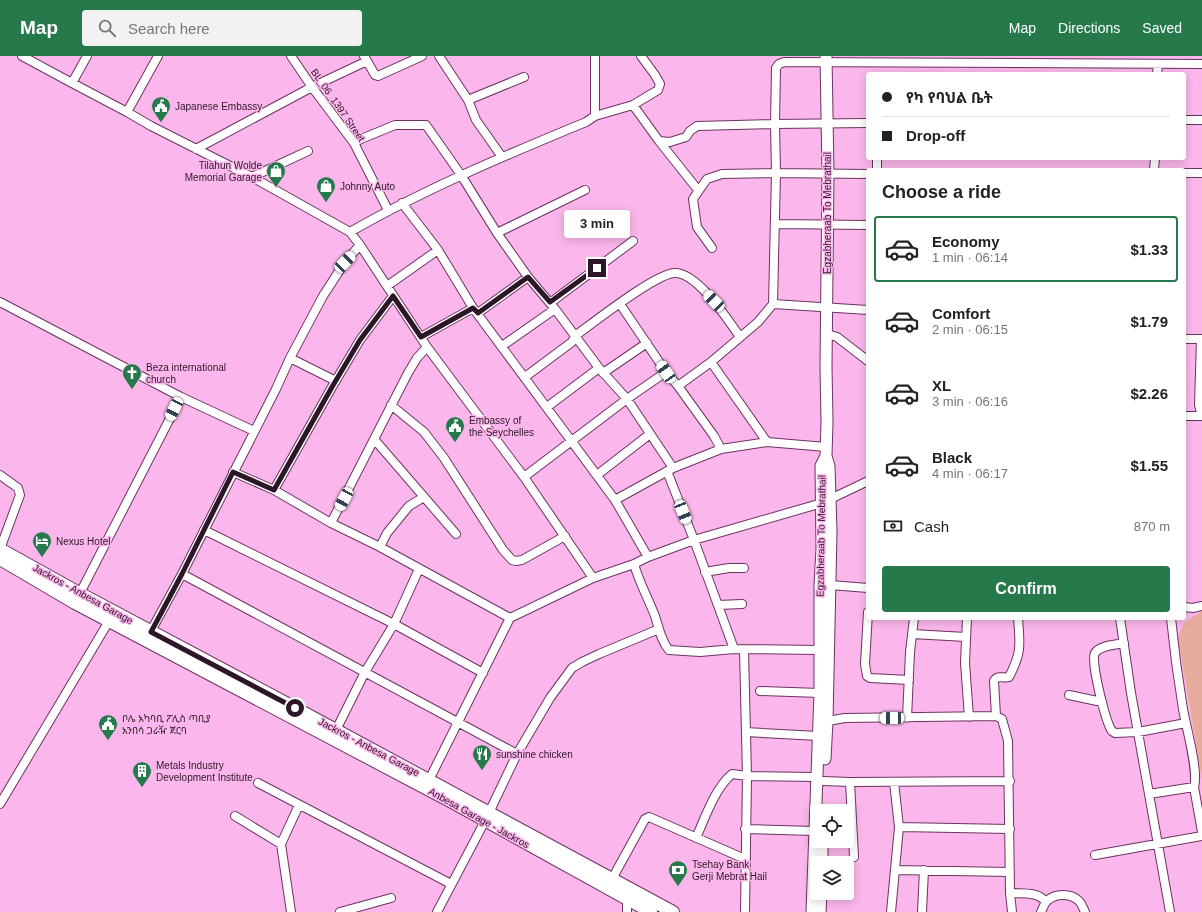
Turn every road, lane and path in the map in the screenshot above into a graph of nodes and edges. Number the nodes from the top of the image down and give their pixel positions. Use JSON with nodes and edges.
{"nodes":[{"id":1,"x":22,"y":56,"type":"edge"},
{"id":2,"x":87,"y":56,"type":"edge"},
{"id":3,"x":158,"y":56,"type":"edge"},
{"id":4,"x":291,"y":56,"type":"edge"},
{"id":5,"x":422,"y":56,"type":"edge"},
{"id":6,"x":439,"y":56,"type":"edge"},
{"id":7,"x":595,"y":56,"type":"edge"},
{"id":8,"x":641,"y":56,"type":"edge"},
{"id":9,"x":366,"y":58,"type":"edge"},
{"id":10,"x":826,"y":59,"type":"edge"},
{"id":11,"x":1202,"y":64,"type":"edge"},
{"id":12,"x":1158,"y":65,"type":"junction"},
{"id":13,"x":1157,"y":72,"type":"edge"},
{"id":14,"x":524,"y":77,"type":"dead end"},
{"id":15,"x":72,"y":83,"type":"junction"},
{"id":16,"x":312,"y":87,"type":"junction"},
{"id":17,"x":468,"y":100,"type":"junction"},
{"id":18,"x":633,"y":105,"type":"junction"},
{"id":19,"x":127,"y":112,"type":"junction"},
{"id":20,"x":595,"y":116,"type":"junction"},
{"id":21,"x":1186,"y":120,"type":"edge"},
{"id":22,"x":1202,"y":120,"type":"edge"},
{"id":23,"x":827,"y":123,"type":"junction"},
{"id":24,"x":866,"y":123,"type":"edge"},
{"id":25,"x":775,"y":124,"type":"junction"},
{"id":26,"x":659,"y":141,"type":"junction"},
{"id":27,"x":354,"y":143,"type":"junction"},
{"id":28,"x":196,"y":149,"type":"junction"},
{"id":29,"x":308,"y":151,"type":"dead end"},
{"id":30,"x":502,"y":157,"type":"junction"},
{"id":31,"x":776,"y":173,"type":"junction"},
{"id":32,"x":828,"y":173,"type":"junction"},
{"id":33,"x":1186,"y":173,"type":"edge"},
{"id":34,"x":1202,"y":173,"type":"edge"},
{"id":35,"x":866,"y":174,"type":"edge"},
{"id":36,"x":461,"y":176,"type":"junction"},
{"id":37,"x":252,"y":177,"type":"junction"},
{"id":38,"x":585,"y":190,"type":"dead end"},
{"id":39,"x":698,"y":190,"type":"junction"},
{"id":40,"x":402,"y":203,"type":"junction"},
{"id":41,"x":388,"y":210,"type":"junction"},
{"id":42,"x":775,"y":224,"type":"junction"},
{"id":43,"x":828,"y":225,"type":"junction"},
{"id":44,"x":866,"y":225,"type":"edge"},
{"id":45,"x":350,"y":232,"type":"junction"},
{"id":46,"x":496,"y":233,"type":"junction"},
{"id":47,"x":633,"y":241,"type":"dead end"},
{"id":48,"x":360,"y":245,"type":"junction"},
{"id":49,"x":712,"y":248,"type":"dead end"},
{"id":50,"x":438,"y":250,"type":"junction"},
{"id":51,"x":528,"y":277,"type":"junction"},
{"id":52,"x":387,"y":286,"type":"junction"},
{"id":53,"x":393,"y":296,"type":"junction"},
{"id":54,"x":0,"y":302,"type":"edge"},
{"id":55,"x":620,"y":304,"type":"junction"},
{"id":56,"x":773,"y":304,"type":"junction"},
{"id":57,"x":552,"y":306,"type":"junction"},
{"id":58,"x":826,"y":308,"type":"junction"},
{"id":59,"x":476,"y":310,"type":"junction"},
{"id":60,"x":866,"y":310,"type":"edge"},
{"id":61,"x":826,"y":334,"type":"junction"},
{"id":62,"x":575,"y":336,"type":"junction"},
{"id":63,"x":421,"y":337,"type":"junction"},
{"id":64,"x":740,"y":338,"type":"junction"},
{"id":65,"x":1186,"y":339,"type":"edge"},
{"id":66,"x":1202,"y":339,"type":"edge"},
{"id":67,"x":647,"y":343,"type":"junction"},
{"id":68,"x":502,"y":346,"type":"junction"},
{"id":69,"x":427,"y":347,"type":"junction"},
{"id":70,"x":290,"y":358,"type":"junction"},
{"id":71,"x":866,"y":359,"type":"edge"},
{"id":72,"x":711,"y":362,"type":"junction"},
{"id":73,"x":601,"y":370,"type":"junction"},
{"id":74,"x":666,"y":372,"type":"junction"},
{"id":75,"x":525,"y":377,"type":"junction"},
{"id":76,"x":336,"y":381,"type":"junction"},
{"id":77,"x":678,"y":386,"type":"junction"},
{"id":78,"x":181,"y":397,"type":"junction"},
{"id":79,"x":627,"y":400,"type":"junction"},
{"id":80,"x":391,"y":405,"type":"junction"},
{"id":81,"x":547,"y":407,"type":"junction"},
{"id":82,"x":1186,"y":416,"type":"edge"},
{"id":83,"x":1202,"y":416,"type":"edge"},
{"id":84,"x":254,"y":432,"type":"junction"},
{"id":85,"x":650,"y":434,"type":"junction"},
{"id":86,"x":374,"y":439,"type":"junction"},
{"id":87,"x":573,"y":441,"type":"junction"},
{"id":88,"x":767,"y":442,"type":"junction"},
{"id":89,"x":721,"y":449,"type":"junction"},
{"id":90,"x":826,"y":452,"type":"junction"},
{"id":91,"x":670,"y":470,"type":"junction"},
{"id":92,"x":233,"y":472,"type":"junction"},
{"id":93,"x":0,"y":475,"type":"edge"},
{"id":94,"x":597,"y":475,"type":"junction"},
{"id":95,"x":524,"y":477,"type":"junction"},
{"id":96,"x":866,"y":483,"type":"edge"},
{"id":97,"x":274,"y":490,"type":"junction"},
{"id":98,"x":424,"y":497,"type":"junction"},
{"id":99,"x":615,"y":500,"type":"junction"},
{"id":100,"x":826,"y":501,"type":"junction"},
{"id":101,"x":331,"y":523,"type":"junction"},
{"id":102,"x":204,"y":530,"type":"junction"},
{"id":103,"x":456,"y":534,"type":"dead end"},
{"id":104,"x":565,"y":536,"type":"junction"},
{"id":105,"x":694,"y":540,"type":"junction"},
{"id":106,"x":380,"y":547,"type":"junction"},
{"id":107,"x":0,"y":549,"type":"edge"},
{"id":108,"x":648,"y":557,"type":"junction"},
{"id":109,"x":0,"y":559,"type":"edge"},
{"id":110,"x":634,"y":564,"type":"junction"},
{"id":111,"x":0,"y":566,"type":"edge"},
{"id":112,"x":13,"y":566,"type":"junction"},
{"id":113,"x":744,"y":568,"type":"dead end"},
{"id":114,"x":419,"y":569,"type":"junction"},
{"id":115,"x":705,"y":572,"type":"junction"},
{"id":116,"x":182,"y":574,"type":"junction"},
{"id":117,"x":593,"y":578,"type":"junction"},
{"id":118,"x":830,"y":585,"type":"junction"},
{"id":119,"x":866,"y":588,"type":"edge"},
{"id":120,"x":77,"y":598,"type":"junction"},
{"id":121,"x":742,"y":604,"type":"dead end"},
{"id":122,"x":718,"y":605,"type":"junction"},
{"id":123,"x":1202,"y":606,"type":"edge"},
{"id":124,"x":1186,"y":607,"type":"edge"},
{"id":125,"x":510,"y":618,"type":"junction"},
{"id":126,"x":868,"y":620,"type":"edge"},
{"id":127,"x":914,"y":620,"type":"edge"},
{"id":128,"x":967,"y":620,"type":"edge"},
{"id":129,"x":1018,"y":620,"type":"edge"},
{"id":130,"x":1120,"y":620,"type":"edge"},
{"id":131,"x":1171,"y":620,"type":"edge"},
{"id":132,"x":109,"y":621,"type":"junction"},
{"id":133,"x":394,"y":624,"type":"junction"},
{"id":134,"x":659,"y":628,"type":"junction"},
{"id":135,"x":151,"y":632,"type":"junction"},
{"id":136,"x":912,"y":634,"type":"junction"},
{"id":137,"x":966,"y":637,"type":"junction"},
{"id":138,"x":1124,"y":643,"type":"junction"},
{"id":139,"x":734,"y":649,"type":"junction"},
{"id":140,"x":744,"y":650,"type":"junction"},
{"id":141,"x":820,"y":650,"type":"junction"},
{"id":142,"x":365,"y":672,"type":"junction"},
{"id":143,"x":483,"y":673,"type":"junction"},
{"id":144,"x":909,"y":680,"type":"junction"},
{"id":145,"x":237,"y":683,"type":"junction"},
{"id":146,"x":760,"y":690,"type":"dead end"},
{"id":147,"x":820,"y":693,"type":"junction"},
{"id":148,"x":1069,"y":695,"type":"dead end"},
{"id":149,"x":1102,"y":702,"type":"junction"},
{"id":150,"x":969,"y":716,"type":"junction"},
{"id":151,"x":996,"y":716,"type":"junction"},
{"id":152,"x":907,"y":718,"type":"junction"},
{"id":153,"x":458,"y":721,"type":"junction"},
{"id":154,"x":822,"y":722,"type":"junction"},
{"id":155,"x":1186,"y":723,"type":"junction"},
{"id":156,"x":336,"y":730,"type":"junction"},
{"id":157,"x":746,"y":732,"type":"junction"},
{"id":158,"x":1138,"y":732,"type":"junction"},
{"id":159,"x":818,"y":736,"type":"junction"},
{"id":160,"x":517,"y":754,"type":"junction"},
{"id":161,"x":747,"y":776,"type":"junction"},
{"id":162,"x":820,"y":779,"type":"junction"},
{"id":163,"x":430,"y":780,"type":"junction"},
{"id":164,"x":850,"y":782,"type":"junction"},
{"id":165,"x":894,"y":782,"type":"junction"},
{"id":166,"x":1010,"y":782,"type":"junction"},
{"id":167,"x":258,"y":783,"type":"dead end"},
{"id":168,"x":1194,"y":787,"type":"junction"},
{"id":169,"x":1149,"y":794,"type":"junction"},
{"id":170,"x":0,"y":804,"type":"edge"},
{"id":171,"x":815,"y":804,"type":"edge"},
{"id":172,"x":822,"y":804,"type":"edge"},
{"id":173,"x":299,"y":805,"type":"junction"},
{"id":174,"x":235,"y":816,"type":"dead end"},
{"id":175,"x":487,"y":816,"type":"junction"},
{"id":176,"x":899,"y":827,"type":"junction"},
{"id":177,"x":745,"y":829,"type":"junction"},
{"id":178,"x":1010,"y":829,"type":"junction"},
{"id":179,"x":810,"y":831,"type":"edge"},
{"id":180,"x":1202,"y":832,"type":"edge"},
{"id":181,"x":1202,"y":836,"type":"edge"},
{"id":182,"x":696,"y":838,"type":"junction"},
{"id":183,"x":281,"y":844,"type":"junction"},
{"id":184,"x":1157,"y":844,"type":"junction"},
{"id":185,"x":814,"y":848,"type":"edge"},
{"id":186,"x":1095,"y":855,"type":"dead end"},
{"id":187,"x":854,"y":856,"type":"edge"},
{"id":188,"x":745,"y":859,"type":"junction"},
{"id":189,"x":895,"y":870,"type":"junction"},
{"id":190,"x":924,"y":870,"type":"junction"},
{"id":191,"x":1010,"y":872,"type":"junction"},
{"id":192,"x":612,"y":879,"type":"junction"},
{"id":193,"x":451,"y":884,"type":"junction"},
{"id":194,"x":1010,"y":893,"type":"junction"},
{"id":195,"x":391,"y":898,"type":"dead end"},
{"id":196,"x":627,"y":899,"type":"junction"},
{"id":197,"x":821,"y":900,"type":"edge"},
{"id":198,"x":1046,"y":902,"type":"junction"},
{"id":199,"x":291,"y":912,"type":"edge"},
{"id":200,"x":340,"y":912,"type":"edge"},
{"id":201,"x":437,"y":912,"type":"edge"},
{"id":202,"x":627,"y":912,"type":"edge"},
{"id":203,"x":651,"y":912,"type":"edge"},
{"id":204,"x":673,"y":912,"type":"edge"},
{"id":205,"x":745,"y":912,"type":"edge"},
{"id":206,"x":812,"y":912,"type":"edge"},
{"id":207,"x":820,"y":912,"type":"edge"},
{"id":208,"x":891,"y":912,"type":"edge"},
{"id":209,"x":922,"y":912,"type":"edge"},
{"id":210,"x":1012,"y":912,"type":"edge"},
{"id":211,"x":1041,"y":912,"type":"edge"},
{"id":212,"x":1085,"y":912,"type":"edge"},
{"id":213,"x":1170,"y":912,"type":"edge"}],
"edges":[{"from":1,"to":15,"type":"street"},
{"from":2,"to":15,"type":"street"},
{"from":3,"to":19,"type":"street"},
{"from":4,"to":16,"type":"street","name":"BL_06_1397 Street"},
{"from":5,"to":9,"type":"street"},
{"from":6,"to":17,"type":"street"},
{"from":7,"to":20,"type":"street"},
{"from":8,"to":18,"type":"street"},
{"from":9,"to":16,"type":"street"},
{"from":10,"to":12,"type":"street"},
{"from":10,"to":23,"type":"main road","name":"Egzabheraab To Mebrathail"},
{"from":10,"to":25,"type":"street"},
{"from":11,"to":12,"type":"street"},
{"from":12,"to":13,"type":"street"},
{"from":14,"to":17,"type":"street"},
{"from":15,"to":19,"type":"street"},
{"from":16,"to":27,"type":"street","name":"BL_06_1397 Street"},
{"from":16,"to":28,"type":"street"},
{"from":17,"to":30,"type":"street"},
{"from":18,"to":20,"type":"street"},
{"from":18,"to":26,"type":"street"},
{"from":19,"to":28,"type":"street"},
{"from":20,"to":30,"type":"street"},
{"from":21,"to":22,"type":"street"},
{"from":23,"to":24,"type":"street"},
{"from":23,"to":25,"type":"street"},
{"from":23,"to":32,"type":"main road","name":"Egzabheraab To Mebrathail"},
{"from":25,"to":26,"type":"street"},
{"from":25,"to":31,"type":"street"},
{"from":26,"to":39,"type":"street"},
{"from":27,"to":36,"type":"street"},
{"from":27,"to":41,"type":"street","name":"BL_06_1397 Street"},
{"from":28,"to":37,"type":"street"},
{"from":29,"to":37,"type":"street"},
{"from":30,"to":36,"type":"street"},
{"from":31,"to":32,"type":"street"},
{"from":31,"to":39,"type":"street"},
{"from":31,"to":42,"type":"street"},
{"from":32,"to":35,"type":"street"},
{"from":32,"to":43,"type":"main road","name":"Egzabheraab To Mebrathail"},
{"from":33,"to":34,"type":"street"},
{"from":36,"to":40,"type":"street"},
{"from":36,"to":46,"type":"street"},
{"from":37,"to":45,"type":"street"},
{"from":38,"to":46,"type":"street"},
{"from":39,"to":49,"type":"street"},
{"from":40,"to":41,"type":"street"},
{"from":40,"to":50,"type":"street"},
{"from":41,"to":45,"type":"street"},
{"from":42,"to":43,"type":"street"},
{"from":42,"to":56,"type":"street"},
{"from":43,"to":44,"type":"street"},
{"from":43,"to":58,"type":"main road","name":"Egzabheraab To Mebrathail"},
{"from":45,"to":48,"type":"street"},
{"from":46,"to":51,"type":"street"},
{"from":47,"to":57,"type":"street"},
{"from":48,"to":52,"type":"street"},
{"from":48,"to":70,"type":"street"},
{"from":50,"to":52,"type":"street"},
{"from":50,"to":59,"type":"street"},
{"from":51,"to":57,"type":"street"},
{"from":51,"to":59,"type":"street"},
{"from":52,"to":53,"type":"street"},
{"from":53,"to":63,"type":"street"},
{"from":53,"to":76,"type":"street"},
{"from":54,"to":78,"type":"street"},
{"from":55,"to":62,"type":"street"},
{"from":55,"to":64,"type":"street"},
{"from":55,"to":67,"type":"street"},
{"from":56,"to":58,"type":"street"},
{"from":56,"to":64,"type":"street"},
{"from":57,"to":62,"type":"street"},
{"from":57,"to":68,"type":"street"},
{"from":58,"to":60,"type":"street"},
{"from":58,"to":61,"type":"main road","name":"Egzabheraab To Mebrathail"},
{"from":59,"to":63,"type":"street"},
{"from":59,"to":68,"type":"street"},
{"from":61,"to":71,"type":"street"},
{"from":61,"to":90,"type":"main road","name":"Egzabheraab To Mebrathail"},
{"from":62,"to":73,"type":"street"},
{"from":62,"to":75,"type":"street"},
{"from":63,"to":69,"type":"street"},
{"from":64,"to":72,"type":"street"},
{"from":65,"to":66,"type":"street"},
{"from":66,"to":83,"type":"street"},
{"from":67,"to":73,"type":"street"},
{"from":67,"to":74,"type":"street"},
{"from":68,"to":75,"type":"street"},
{"from":69,"to":80,"type":"street"},
{"from":69,"to":95,"type":"street"},
{"from":70,"to":76,"type":"street"},
{"from":70,"to":84,"type":"street"},
{"from":72,"to":77,"type":"street"},
{"from":72,"to":88,"type":"street"},
{"from":73,"to":79,"type":"street"},
{"from":73,"to":81,"type":"street"},
{"from":74,"to":77,"type":"street"},
{"from":74,"to":79,"type":"street"},
{"from":75,"to":81,"type":"street"},
{"from":76,"to":97,"type":"street"},
{"from":77,"to":89,"type":"street"},
{"from":78,"to":84,"type":"street"},
{"from":78,"to":120,"type":"street"},
{"from":79,"to":85,"type":"street"},
{"from":79,"to":87,"type":"street"},
{"from":80,"to":86,"type":"street"},
{"from":80,"to":104,"type":"street"},
{"from":81,"to":87,"type":"street"},
{"from":82,"to":83,"type":"street"},
{"from":84,"to":92,"type":"street"},
{"from":85,"to":91,"type":"street"},
{"from":85,"to":94,"type":"street"},
{"from":86,"to":98,"type":"street"},
{"from":86,"to":101,"type":"street"},
{"from":87,"to":94,"type":"street"},
{"from":87,"to":95,"type":"street"},
{"from":88,"to":89,"type":"street"},
{"from":88,"to":90,"type":"street"},
{"from":89,"to":91,"type":"street"},
{"from":90,"to":100,"type":"main road","name":"Egzabheraab To Mebrathail"},
{"from":91,"to":99,"type":"street"},
{"from":91,"to":105,"type":"street"},
{"from":92,"to":97,"type":"street"},
{"from":92,"to":102,"type":"street"},
{"from":93,"to":107,"type":"street"},
{"from":94,"to":99,"type":"street"},
{"from":95,"to":104,"type":"street"},
{"from":96,"to":100,"type":"street"},
{"from":97,"to":101,"type":"street"},
{"from":98,"to":103,"type":"street"},
{"from":98,"to":106,"type":"street"},
{"from":99,"to":108,"type":"street"},
{"from":100,"to":105,"type":"street"},
{"from":100,"to":118,"type":"main road"},
{"from":100,"to":141,"type":"main road","name":"Egzabheraab To Mebrathail"},
{"from":101,"to":106,"type":"street"},
{"from":102,"to":116,"type":"street"},
{"from":102,"to":133,"type":"street"},
{"from":104,"to":117,"type":"street"},
{"from":105,"to":108,"type":"street"},
{"from":105,"to":115,"type":"street"},
{"from":106,"to":114,"type":"street"},
{"from":107,"to":120,"type":"main road","name":"Jackros - Anbesa Garage"},
{"from":108,"to":110,"type":"street"},
{"from":109,"to":112,"type":"main road","name":"Anbesa Garage - Jackros"},
{"from":110,"to":117,"type":"street"},
{"from":110,"to":134,"type":"street"},
{"from":111,"to":112,"type":"main road"},
{"from":112,"to":120,"type":"main road","name":"Anbesa Garage - Jackros"},
{"from":113,"to":115,"type":"street"},
{"from":114,"to":125,"type":"street"},
{"from":114,"to":133,"type":"street"},
{"from":115,"to":122,"type":"street"},
{"from":116,"to":135,"type":"street"},
{"from":116,"to":142,"type":"street"},
{"from":117,"to":125,"type":"street"},
{"from":118,"to":119,"type":"street"},
{"from":118,"to":154,"type":"main road"},
{"from":120,"to":132,"type":"main road","name":"Anbesa Garage - Jackros"},
{"from":120,"to":135,"type":"main road","name":"Jackros - Anbesa Garage"},
{"from":121,"to":122,"type":"street"},
{"from":122,"to":139,"type":"street"},
{"from":123,"to":124,"type":"street"},
{"from":125,"to":143,"type":"street"},
{"from":126,"to":144,"type":"street"},
{"from":127,"to":136,"type":"street"},
{"from":128,"to":137,"type":"street"},
{"from":129,"to":151,"type":"street"},
{"from":130,"to":138,"type":"street"},
{"from":131,"to":155,"type":"street"},
{"from":132,"to":145,"type":"main road","name":"Anbesa Garage - Jackros"},
{"from":132,"to":170,"type":"street"},
{"from":133,"to":142,"type":"street"},
{"from":133,"to":143,"type":"street"},
{"from":134,"to":139,"type":"street"},
{"from":134,"to":160,"type":"street"},
{"from":135,"to":145,"type":"main road","name":"Jackros - Anbesa Garage"},
{"from":136,"to":137,"type":"street"},
{"from":136,"to":144,"type":"street"},
{"from":137,"to":150,"type":"street"},
{"from":138,"to":149,"type":"street"},
{"from":138,"to":158,"type":"street"},
{"from":139,"to":140,"type":"street"},
{"from":140,"to":141,"type":"street"},
{"from":140,"to":157,"type":"street"},
{"from":141,"to":147,"type":"main road","name":"Egzabheraab To Mebrathail"},
{"from":142,"to":153,"type":"street"},
{"from":142,"to":156,"type":"street"},
{"from":143,"to":153,"type":"street"},
{"from":144,"to":152,"type":"street"},
{"from":145,"to":156,"type":"main road","name":"Jackros - Anbesa Garage"},
{"from":145,"to":175,"type":"main road","name":"Anbesa Garage - Jackros"},
{"from":146,"to":147,"type":"street"},
{"from":147,"to":154,"type":"main road","name":"Egzabheraab To Mebrathail"},
{"from":148,"to":149,"type":"street"},
{"from":149,"to":158,"type":"street"},
{"from":150,"to":151,"type":"street"},
{"from":150,"to":152,"type":"street"},
{"from":151,"to":166,"type":"street"},
{"from":152,"to":154,"type":"street"},
{"from":153,"to":160,"type":"street"},
{"from":153,"to":163,"type":"street"},
{"from":154,"to":159,"type":"main road","name":"Egzabheraab To Mebrathail"},
{"from":154,"to":162,"type":"main road"},
{"from":155,"to":158,"type":"street"},
{"from":155,"to":168,"type":"street"},
{"from":156,"to":163,"type":"main road","name":"Jackros - Anbesa Garage"},
{"from":157,"to":159,"type":"street"},
{"from":157,"to":161,"type":"street"},
{"from":158,"to":169,"type":"street"},
{"from":159,"to":162,"type":"main road","name":"Egzabheraab To Mebrathail"},
{"from":160,"to":175,"type":"street"},
{"from":161,"to":162,"type":"street"},
{"from":161,"to":177,"type":"street"},
{"from":161,"to":182,"type":"street"},
{"from":162,"to":164,"type":"street"},
{"from":162,"to":171,"type":"main road","name":"Egzabheraab To Mebrathail"},
{"from":162,"to":172,"type":"main road"},
{"from":163,"to":175,"type":"main road","name":"Jackros - Anbesa Garage"},
{"from":164,"to":165,"type":"street"},
{"from":164,"to":187,"type":"street"},
{"from":165,"to":166,"type":"street"},
{"from":165,"to":176,"type":"street"},
{"from":166,"to":178,"type":"street"},
{"from":167,"to":173,"type":"street"},
{"from":168,"to":169,"type":"street"},
{"from":168,"to":180,"type":"street"},
{"from":169,"to":184,"type":"street"},
{"from":173,"to":183,"type":"street"},
{"from":173,"to":193,"type":"street"},
{"from":174,"to":183,"type":"street"},
{"from":175,"to":192,"type":"main road","name":"Jackros - Anbesa Garage"},
{"from":175,"to":193,"type":"street"},
{"from":175,"to":196,"type":"main road","name":"Anbesa Garage - Jackros"},
{"from":176,"to":178,"type":"street"},
{"from":176,"to":189,"type":"street"},
{"from":177,"to":179,"type":"street"},
{"from":177,"to":188,"type":"street"},
{"from":178,"to":191,"type":"street"},
{"from":181,"to":184,"type":"street"},
{"from":182,"to":188,"type":"street"},
{"from":182,"to":192,"type":"street"},
{"from":183,"to":199,"type":"street"},
{"from":184,"to":186,"type":"street"},
{"from":184,"to":213,"type":"street"},
{"from":185,"to":206,"type":"main road","name":"Egzabheraab To Mebrathail"},
{"from":188,"to":205,"type":"street"},
{"from":189,"to":190,"type":"street"},
{"from":189,"to":208,"type":"street"},
{"from":190,"to":191,"type":"street"},
{"from":190,"to":209,"type":"street"},
{"from":191,"to":194,"type":"street"},
{"from":192,"to":204,"type":"main road","name":"Jackros - Anbesa Garage"},
{"from":193,"to":201,"type":"street"},
{"from":194,"to":198,"type":"street"},
{"from":194,"to":210,"type":"street"},
{"from":195,"to":200,"type":"street"},
{"from":196,"to":202,"type":"street"},
{"from":196,"to":203,"type":"main road","name":"Anbesa Garage - Jackros"},
{"from":197,"to":207,"type":"main road"},
{"from":198,"to":211,"type":"street"},
{"from":198,"to":212,"type":"street"}]}
